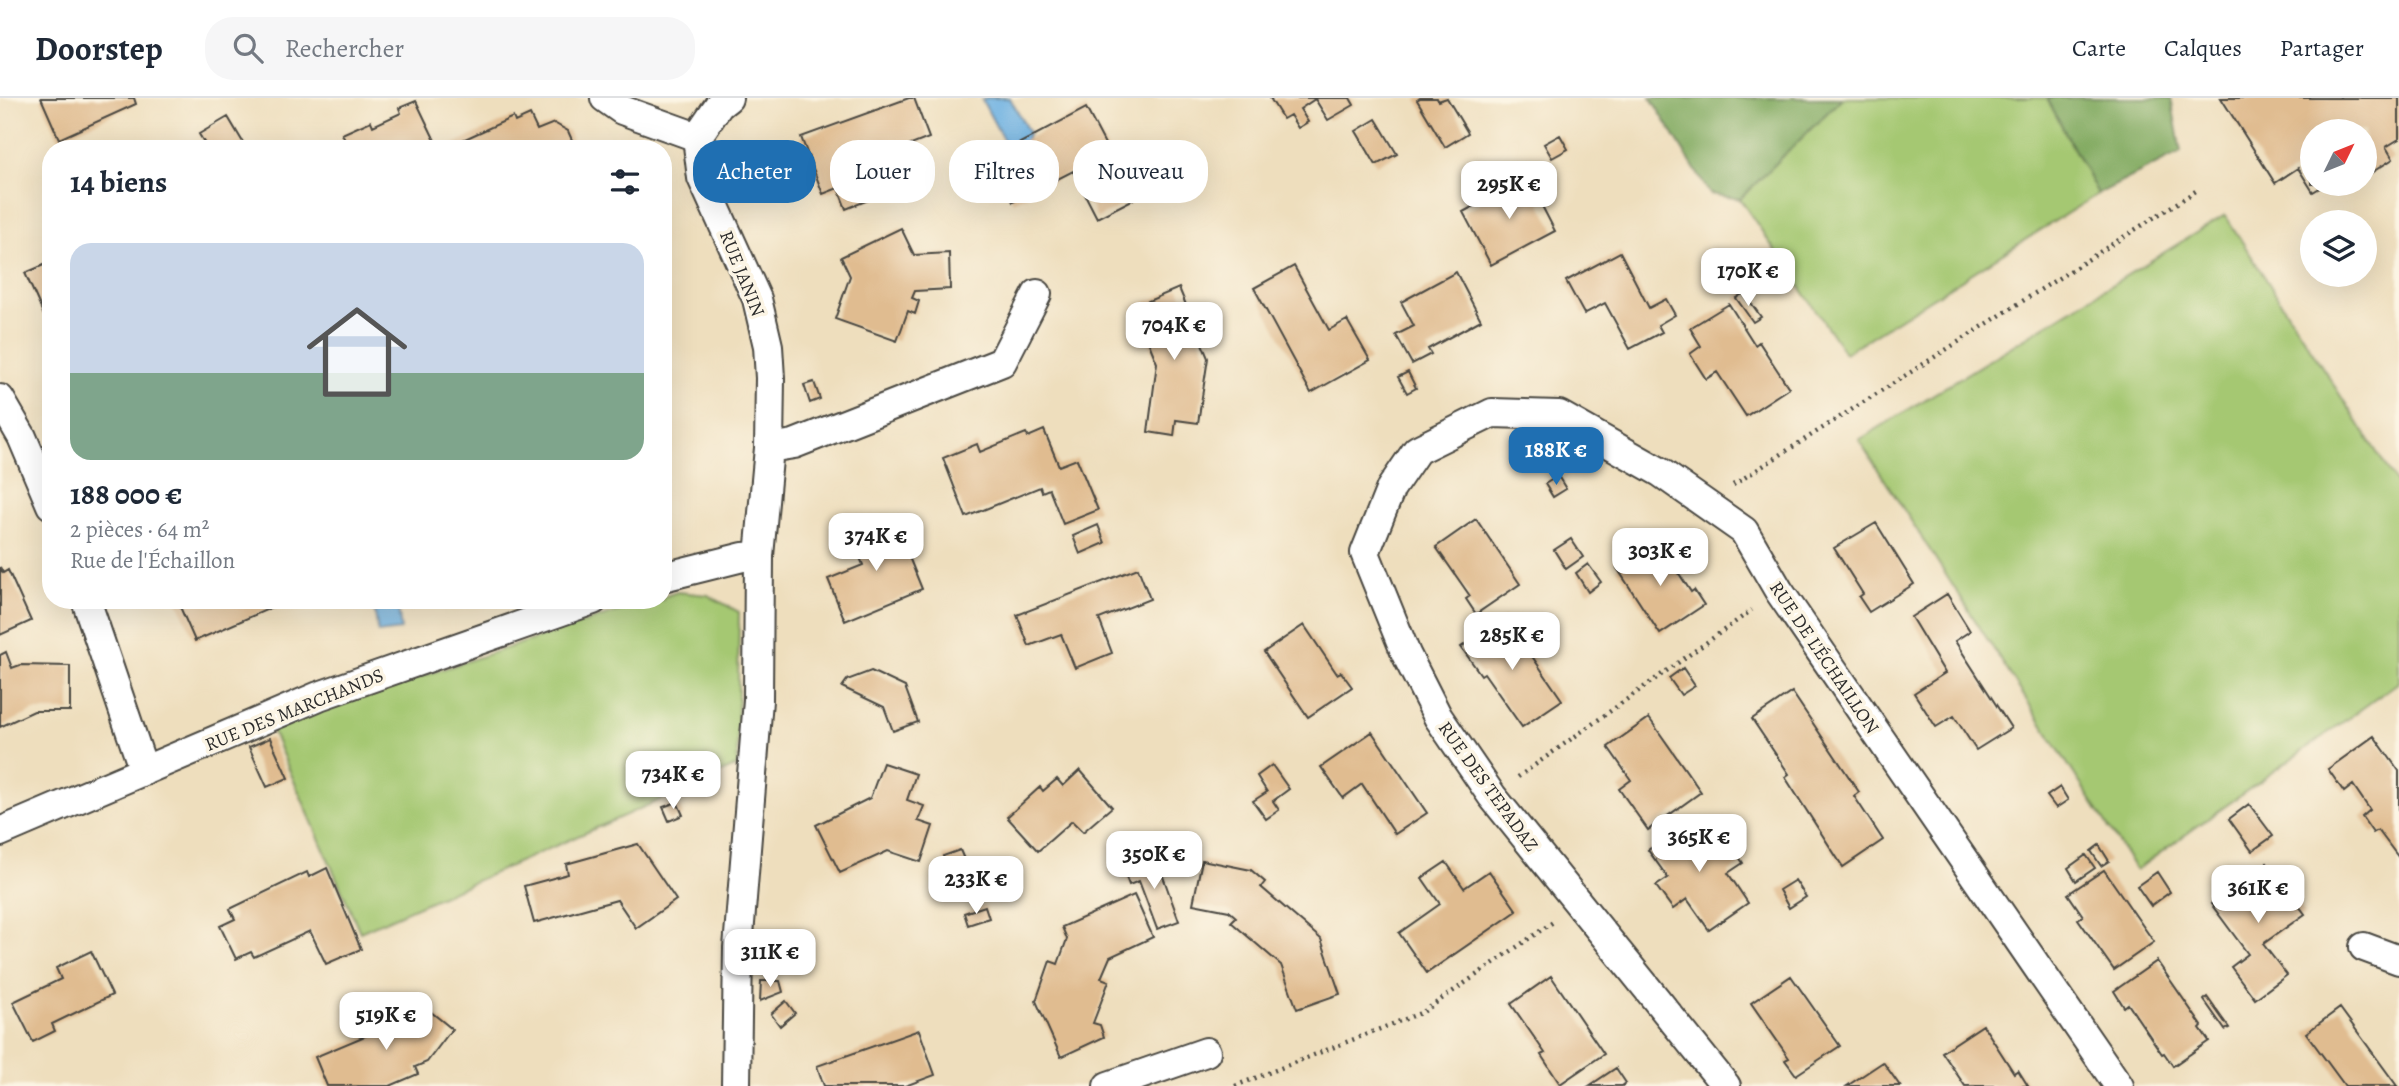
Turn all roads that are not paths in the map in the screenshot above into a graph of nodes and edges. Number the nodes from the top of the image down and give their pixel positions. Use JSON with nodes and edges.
{"nodes":[{"id":1,"x":605,"y":98,"type":"edge"},
{"id":2,"x":728,"y":98,"type":"edge"},
{"id":3,"x":697,"y":137,"type":"junction"},
{"id":4,"x":1037,"y":294,"type":"dead end"},
{"id":5,"x":0,"y":399,"type":"edge"},
{"id":6,"x":769,"y":448,"type":"junction"},
{"id":7,"x":1417,"y":450,"type":"joint"},
{"id":8,"x":42,"y":484,"type":"edge"},
{"id":9,"x":759,"y":556,"type":"junction"},
{"id":10,"x":672,"y":575,"type":"edge"},
{"id":11,"x":89,"y":609,"type":"edge"},
{"id":12,"x":567,"y":609,"type":"edge"},
{"id":13,"x":144,"y":771,"type":"junction"},
{"id":14,"x":0,"y":832,"type":"edge"},
{"id":15,"x":2364,"y":947,"type":"dead end"},
{"id":16,"x":2399,"y":960,"type":"edge"},
{"id":17,"x":1206,"y":1052,"type":"dead end"},
{"id":18,"x":736,"y":1086,"type":"edge"},
{"id":19,"x":1108,"y":1086,"type":"edge"},
{"id":20,"x":1726,"y":1086,"type":"edge"},
{"id":21,"x":2119,"y":1086,"type":"edge"}],
"edges":[{"from":1,"to":3,"type":"street"},
{"from":2,"to":3,"type":"street"},
{"from":3,"to":6,"type":"street","name":"RUE JANIN"},
{"from":4,"to":6,"type":"street"},
{"from":5,"to":8,"type":"street"},
{"from":6,"to":9,"type":"street","name":"RUE JANIN"},
{"from":7,"to":20,"type":"street","name":"RUE DES TEPADAZ"},
{"from":7,"to":21,"type":"street","name":"RUE DE L'ÉCHAILLON"},
{"from":9,"to":10,"type":"street"},
{"from":9,"to":18,"type":"street","name":"RUE JANIN"},
{"from":11,"to":13,"type":"street"},
{"from":12,"to":13,"type":"street","name":"RUE DES MARCHANDS"},
{"from":13,"to":14,"type":"street","name":"RUE DES MARCHANDS"},
{"from":15,"to":16,"type":"street"},
{"from":17,"to":19,"type":"street"}]}
